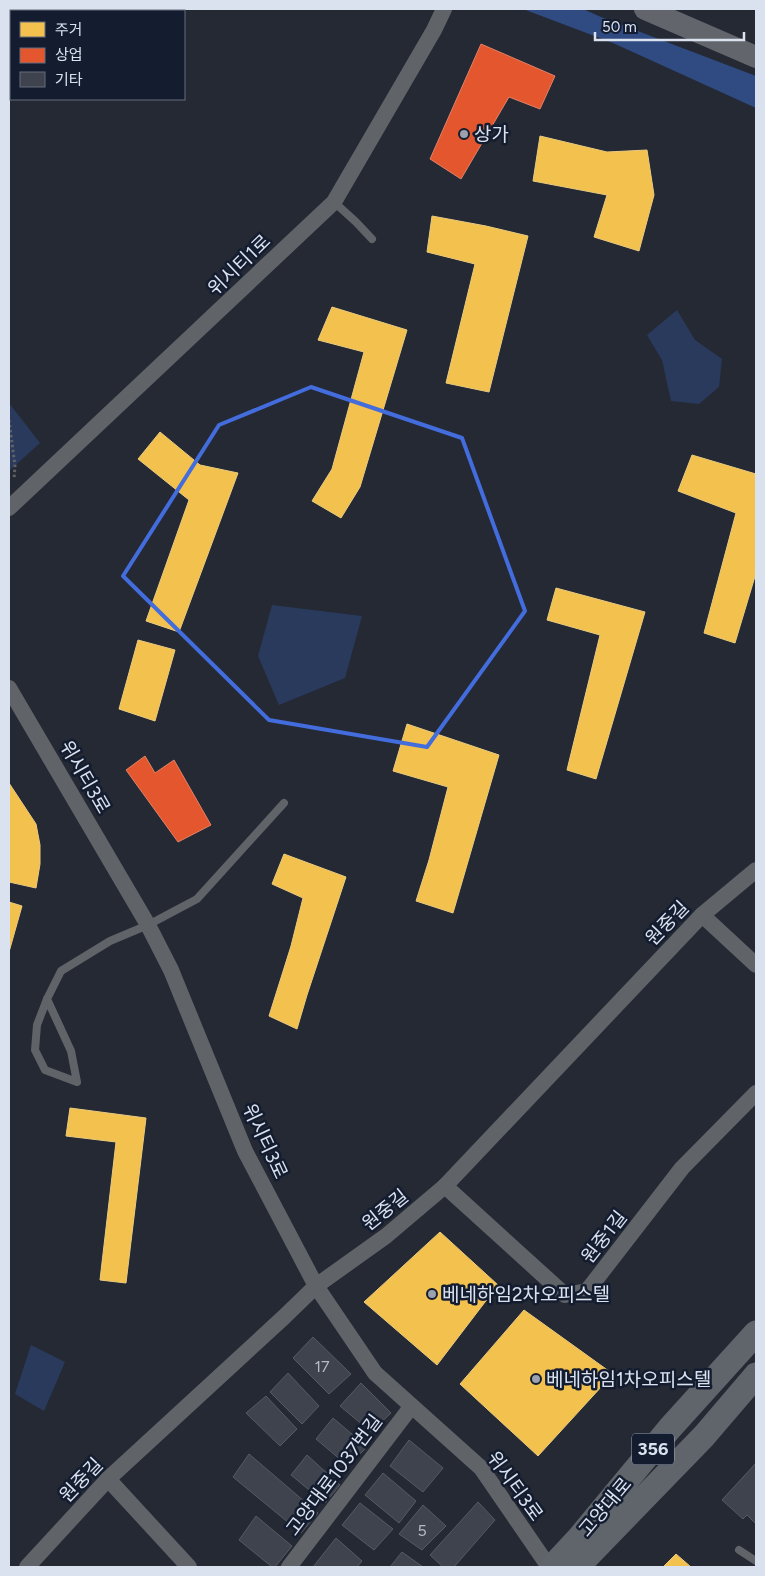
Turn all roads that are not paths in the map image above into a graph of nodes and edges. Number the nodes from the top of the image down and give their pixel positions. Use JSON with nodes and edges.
{"nodes":[{"id":1,"x":444,"y":9,"type":"edge"},
{"id":2,"x":645,"y":9,"type":"edge"},
{"id":3,"x":756,"y":57,"type":"edge"},
{"id":4,"x":334,"y":202,"type":"junction"},
{"id":5,"x":372,"y":239,"type":"dead end"},
{"id":6,"x":9,"y":508,"type":"edge"},
{"id":7,"x":9,"y":688,"type":"edge"},
{"id":8,"x":284,"y":803,"type":"dead end"},
{"id":9,"x":756,"y":870,"type":"edge"},
{"id":10,"x":702,"y":915,"type":"junction"},
{"id":11,"x":148,"y":925,"type":"junction"},
{"id":12,"x":756,"y":965,"type":"edge"},
{"id":13,"x":47,"y":999,"type":"junction"},
{"id":14,"x":756,"y":1093,"type":"edge"},
{"id":15,"x":445,"y":1186,"type":"junction"},
{"id":16,"x":316,"y":1286,"type":"junction"},
{"id":17,"x":756,"y":1332,"type":"edge"},
{"id":18,"x":756,"y":1375,"type":"edge"},
{"id":19,"x":411,"y":1407,"type":"junction"},
{"id":20,"x":108,"y":1479,"type":"junction"},
{"id":21,"x":739,"y":1550,"type":"dead end"},
{"id":22,"x":756,"y":1561,"type":"edge"},
{"id":23,"x":27,"y":1567,"type":"edge"},
{"id":24,"x":189,"y":1567,"type":"edge"},
{"id":25,"x":289,"y":1567,"type":"edge"},
{"id":26,"x":551,"y":1567,"type":"edge"},
{"id":27,"x":577,"y":1567,"type":"edge"}],
"edges":[{"from":1,"to":4,"type":"street","name":"위시티1로"},
{"from":2,"to":3,"type":"street"},
{"from":4,"to":5,"type":"lane"},
{"from":4,"to":6,"type":"street","name":"위시티1로"},
{"from":7,"to":11,"type":"street","name":"위시티3로"},
{"from":8,"to":11,"type":"lane"},
{"from":9,"to":10,"type":"street","name":"원중길"},
{"from":10,"to":12,"type":"street"},
{"from":10,"to":15,"type":"street","name":"원중길"},
{"from":11,"to":13,"type":"lane"},
{"from":11,"to":16,"type":"street","name":"위시티3로"},
{"from":13,"to":13,"type":"lane"},
{"from":14,"to":15,"type":"street","name":"원중1길"},
{"from":15,"to":16,"type":"street","name":"원중길"},
{"from":16,"to":19,"type":"street","name":"위시티3로"},
{"from":16,"to":20,"type":"street","name":"원중길"},
{"from":17,"to":26,"type":"main road","name":"고양대로","number":"356"},
{"from":18,"to":27,"type":"main road","name":"고양대로"},
{"from":19,"to":25,"type":"street","name":"고양대로1037번길"},
{"from":19,"to":26,"type":"street","name":"위시티3로"},
{"from":20,"to":23,"type":"street","name":"원중길"},
{"from":20,"to":24,"type":"street"},
{"from":21,"to":22,"type":"lane"}]}
